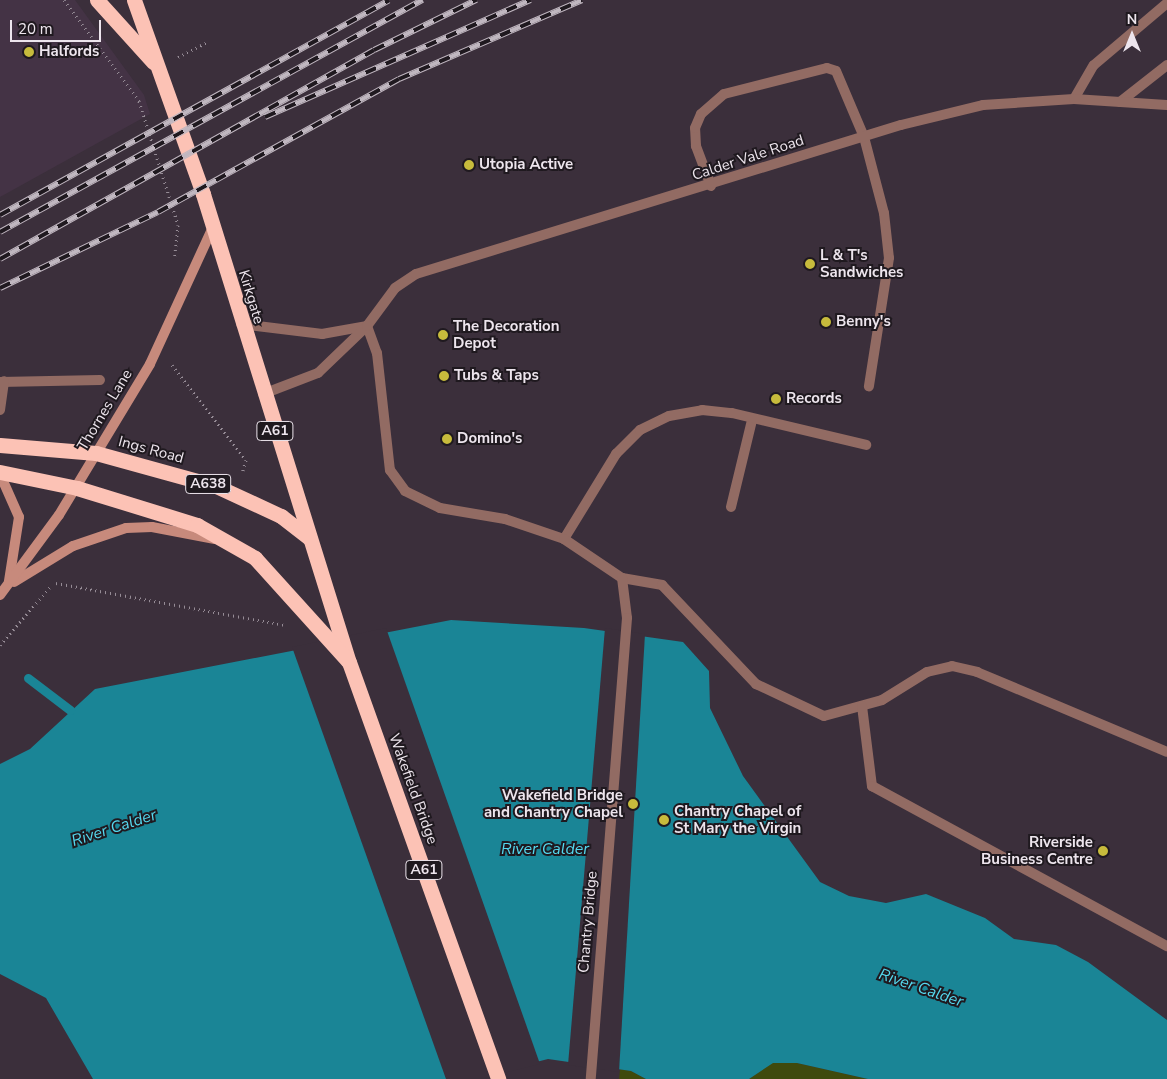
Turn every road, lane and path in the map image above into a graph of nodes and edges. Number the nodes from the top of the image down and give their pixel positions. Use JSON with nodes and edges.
{"nodes":[{"id":1,"x":64,"y":0,"type":"edge"},
{"id":2,"x":97,"y":0,"type":"edge"},
{"id":3,"x":134,"y":0,"type":"edge"},
{"id":4,"x":1167,"y":3,"type":"edge"},
{"id":5,"x":208,"y":42,"type":"dead end"},
{"id":6,"x":1167,"y":65,"type":"edge"},
{"id":7,"x":158,"y":67,"type":"junction"},
{"id":8,"x":1074,"y":99,"type":"junction"},
{"id":9,"x":1120,"y":102,"type":"junction"},
{"id":10,"x":1167,"y":105,"type":"edge"},
{"id":11,"x":864,"y":137,"type":"junction"},
{"id":12,"x":711,"y":186,"type":"junction"},
{"id":13,"x":213,"y":227,"type":"junction"},
{"id":14,"x":175,"y":259,"type":"dead end"},
{"id":15,"x":241,"y":324,"type":"junction"},
{"id":16,"x":367,"y":326,"type":"junction"},
{"id":17,"x":158,"y":348,"type":"junction"},
{"id":18,"x":100,"y":380,"type":"dead end"},
{"id":19,"x":2,"y":382,"type":"edge"},
{"id":20,"x":870,"y":386,"type":"dead end"},
{"id":21,"x":263,"y":394,"type":"junction"},
{"id":22,"x":0,"y":410,"type":"edge"},
{"id":23,"x":752,"y":420,"type":"junction"},
{"id":24,"x":0,"y":445,"type":"edge"},
{"id":25,"x":866,"y":445,"type":"dead end"},
{"id":26,"x":96,"y":453,"type":"junction"},
{"id":27,"x":0,"y":473,"type":"edge"},
{"id":28,"x":77,"y":488,"type":"junction"},
{"id":29,"x":236,"y":495,"type":"junction"},
{"id":30,"x":732,"y":507,"type":"dead end"},
{"id":31,"x":309,"y":538,"type":"junction"},
{"id":32,"x":564,"y":539,"type":"junction"},
{"id":33,"x":224,"y":541,"type":"junction"},
{"id":34,"x":63,"y":577,"type":"dead end"},
{"id":35,"x":622,"y":578,"type":"junction"},
{"id":36,"x":56,"y":583,"type":"junction"},
{"id":37,"x":8,"y":585,"type":"junction"},
{"id":38,"x":0,"y":595,"type":"edge"},
{"id":39,"x":323,"y":632,"type":"junction"},
{"id":40,"x":0,"y":644,"type":"edge"},
{"id":41,"x":350,"y":662,"type":"junction"},
{"id":42,"x":862,"y":706,"type":"junction"},
{"id":43,"x":1167,"y":752,"type":"edge"},
{"id":44,"x":1167,"y":946,"type":"edge"},
{"id":45,"x":498,"y":1079,"type":"edge"},
{"id":46,"x":591,"y":1079,"type":"edge"}],
"edges":[{"from":1,"to":14,"type":"path"},
{"from":2,"to":7,"type":"highway","name":"Kirkgate","number":"A61"},
{"from":3,"to":7,"type":"highway","name":"Kirkgate","number":"A61"},
{"from":4,"to":8,"type":"street"},
{"from":5,"to":7,"type":"path"},
{"from":6,"to":9,"type":"street"},
{"from":7,"to":13,"type":"highway","name":"Kirkgate","number":"A61"},
{"from":8,"to":9,"type":"street","name":"Calder Vale Road"},
{"from":8,"to":11,"type":"street","name":"Calder Vale Road"},
{"from":9,"to":10,"type":"street","name":"Calder Vale Road"},
{"from":11,"to":12,"type":"street","name":"Calder Vale Road"},
{"from":11,"to":12,"type":"street"},
{"from":11,"to":20,"type":"street"},
{"from":12,"to":16,"type":"street","name":"Calder Vale Road"},
{"from":13,"to":15,"type":"highway","name":"Kirkgate","number":"A61"},
{"from":13,"to":17,"type":"street","name":"Thornes Lane"},
{"from":15,"to":16,"type":"street"},
{"from":15,"to":21,"type":"highway","name":"Kirkgate","number":"A61"},
{"from":16,"to":21,"type":"street","name":"Calder Vale Road"},
{"from":16,"to":32,"type":"street"},
{"from":17,"to":26,"type":"street","name":"Thornes Lane"},
{"from":17,"to":29,"type":"path"},
{"from":18,"to":19,"type":"street"},
{"from":19,"to":22,"type":"street"},
{"from":21,"to":31,"type":"highway","name":"Kirkgate","number":"A61"},
{"from":23,"to":25,"type":"street"},
{"from":23,"to":30,"type":"street"},
{"from":23,"to":32,"type":"street"},
{"from":24,"to":26,"type":"highway","name":"Ings Road","number":"A638"},
{"from":26,"to":28,"type":"street","name":"Thornes Lane"},
{"from":26,"to":29,"type":"highway","name":"Ings Road","number":"A638"},
{"from":27,"to":28,"type":"highway"},
{"from":27,"to":37,"type":"street"},
{"from":28,"to":33,"type":"highway"},
{"from":28,"to":37,"type":"street","name":"Thornes Lane"},
{"from":29,"to":31,"type":"highway","name":"Ings Road","number":"A638"},
{"from":31,"to":41,"type":"highway","name":"Wakefield Bridge","number":"A61"},
{"from":32,"to":35,"type":"street"},
{"from":33,"to":37,"type":"street"},
{"from":33,"to":39,"type":"highway"},
{"from":34,"to":36,"type":"path"},
{"from":35,"to":42,"type":"street"},
{"from":35,"to":46,"type":"street","name":"Chantry Bridge"},
{"from":36,"to":39,"type":"path"},
{"from":36,"to":40,"type":"path"},
{"from":37,"to":38,"type":"street","name":"Thornes Lane"},
{"from":39,"to":41,"type":"highway"},
{"from":41,"to":45,"type":"highway","name":"Wakefield Bridge","number":"A61"},
{"from":42,"to":43,"type":"street"},
{"from":42,"to":44,"type":"street"}]}
